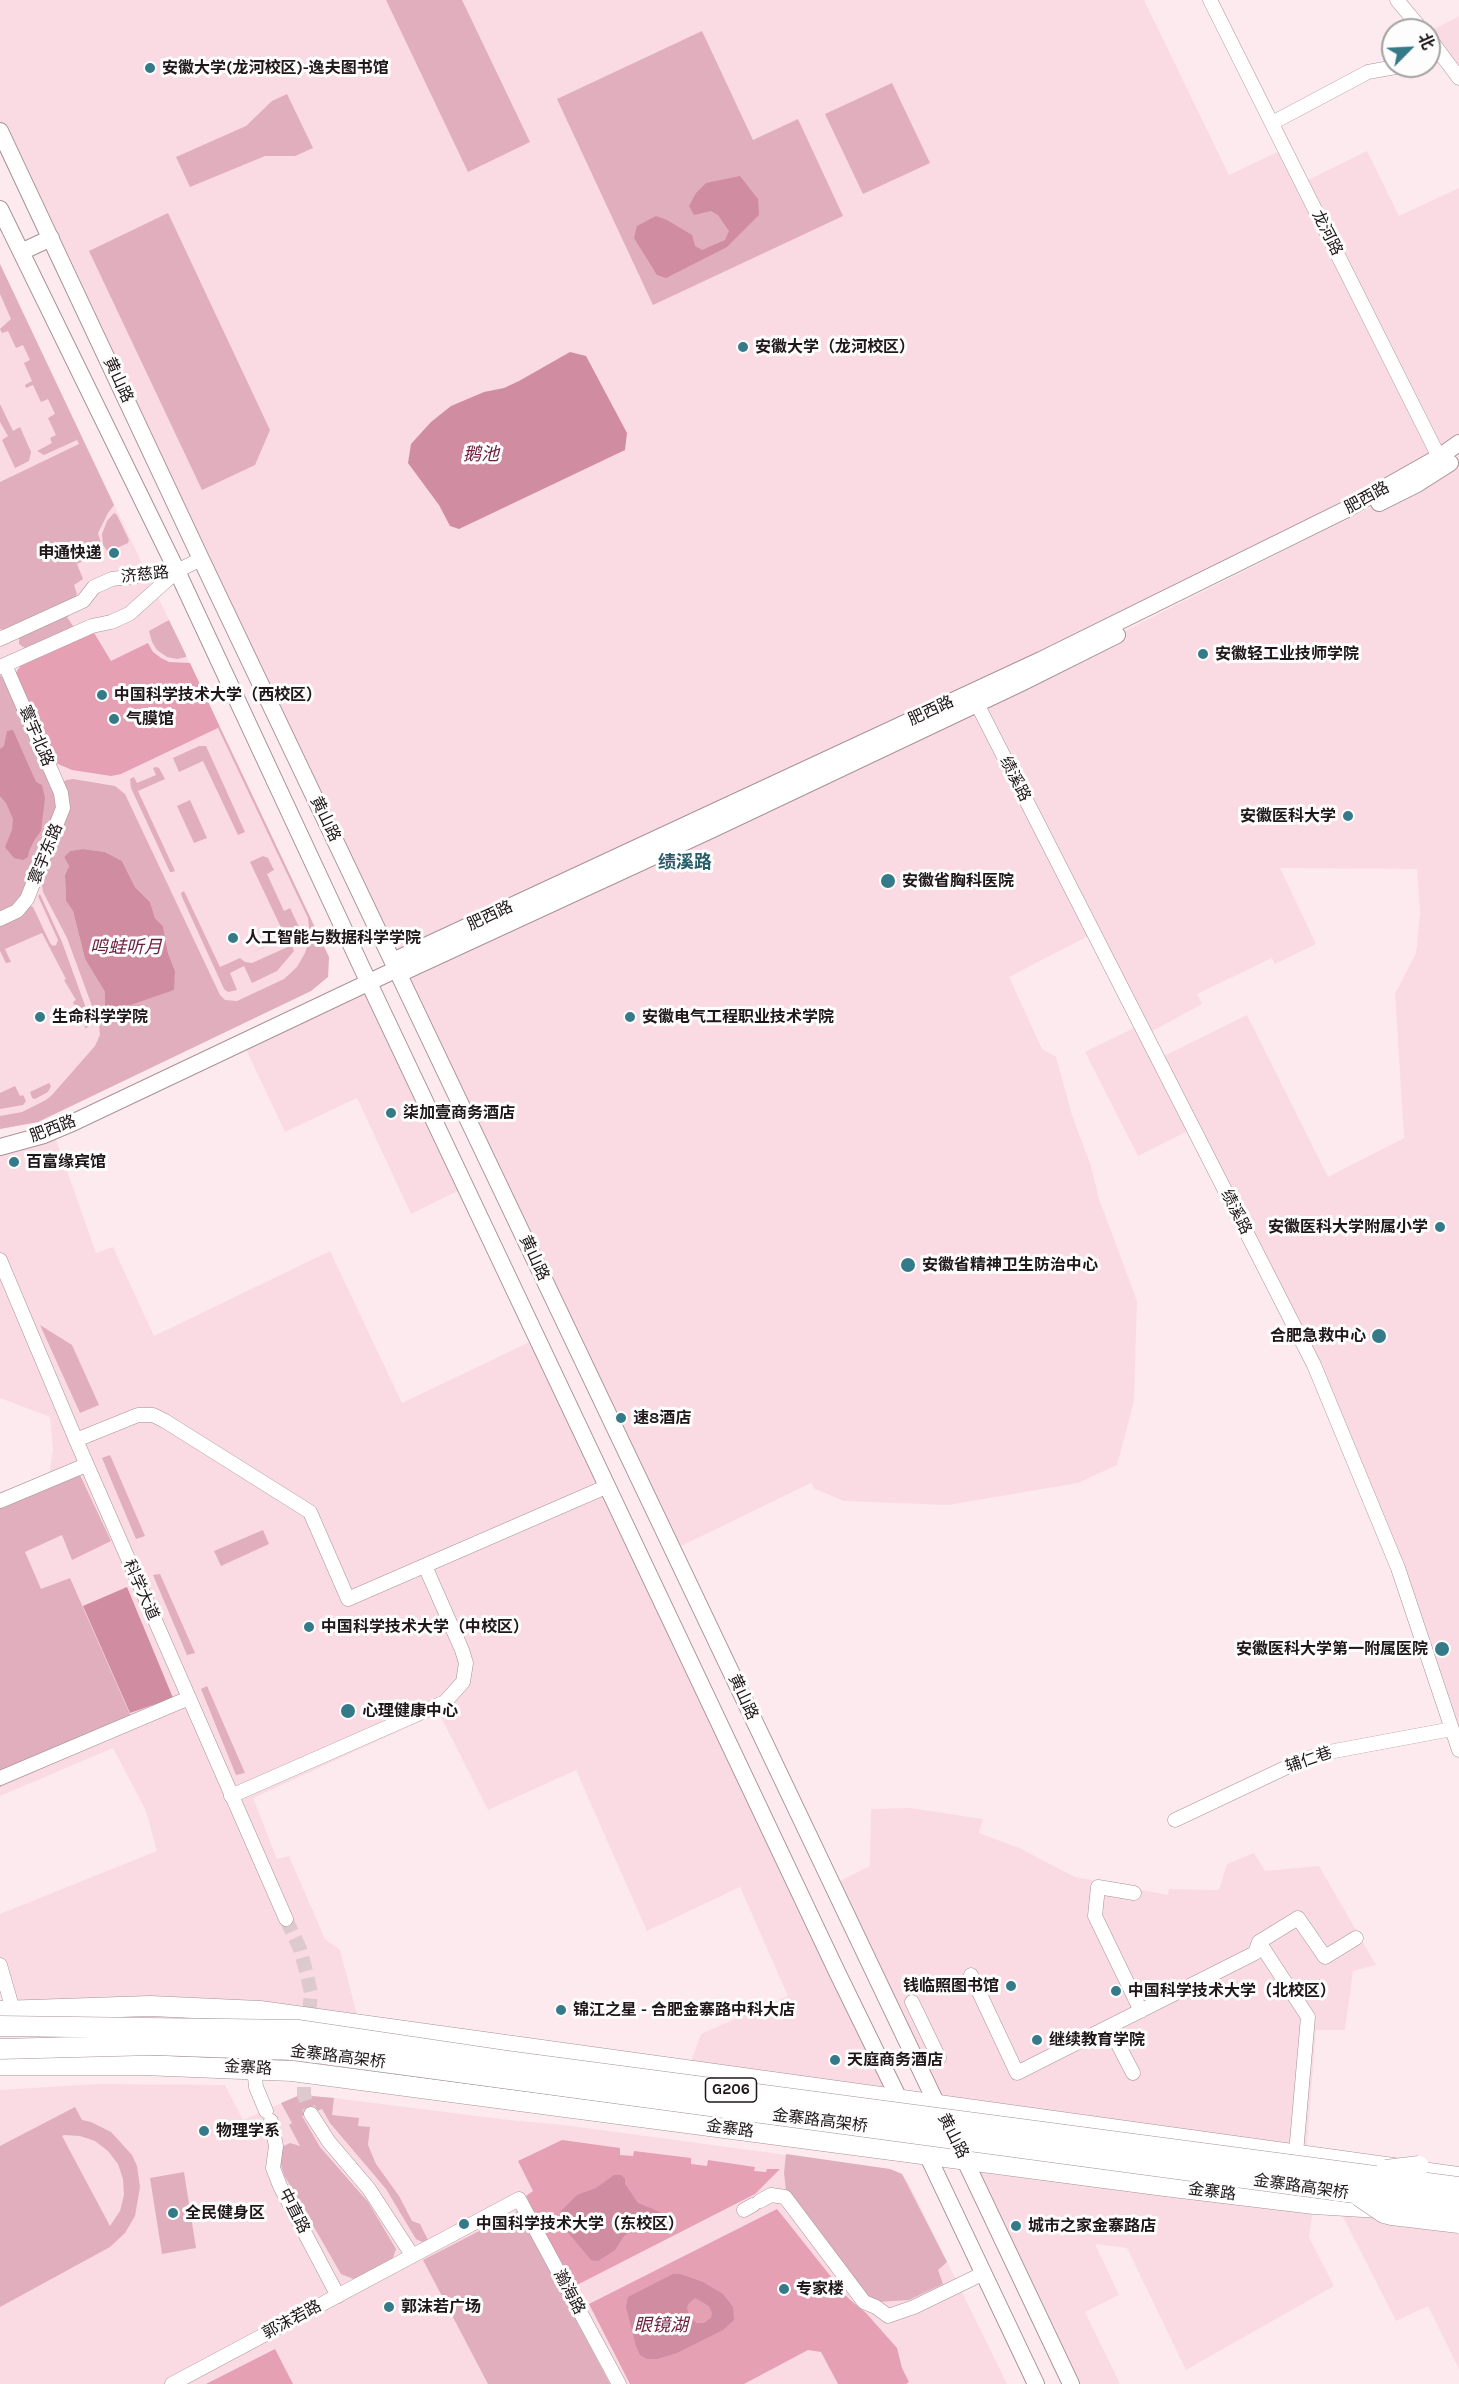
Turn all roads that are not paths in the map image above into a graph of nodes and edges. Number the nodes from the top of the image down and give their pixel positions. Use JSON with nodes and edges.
{"nodes":[{"id":1,"x":1210,"y":0,"type":"edge"},
{"id":2,"x":1397,"y":0,"type":"edge"},
{"id":3,"x":1412,"y":18,"type":"edge"},
{"id":4,"x":1441,"y":59,"type":"edge"},
{"id":5,"x":1381,"y":70,"type":"edge"},
{"id":6,"x":1459,"y":78,"type":"edge"},
{"id":7,"x":1272,"y":123,"type":"junction"},
{"id":8,"x":0,"y":131,"type":"edge"},
{"id":9,"x":0,"y":209,"type":"edge"},
{"id":10,"x":51,"y":238,"type":"junction"},
{"id":11,"x":21,"y":252,"type":"junction"},
{"id":12,"x":1459,"y":443,"type":"edge"},
{"id":13,"x":1459,"y":456,"type":"edge"},
{"id":14,"x":1442,"y":462,"type":"junction"},
{"id":15,"x":201,"y":559,"type":"junction"},
{"id":16,"x":177,"y":571,"type":"junction"},
{"id":17,"x":3,"y":637,"type":"edge"},
{"id":18,"x":6,"y":664,"type":"edge"},
{"id":19,"x":974,"y":698,"type":"junction"},
{"id":20,"x":53,"y":775,"type":"joint"},
{"id":21,"x":0,"y":919,"type":"edge"},
{"id":22,"x":396,"y":968,"type":"junction"},
{"id":23,"x":368,"y":981,"type":"junction"},
{"id":24,"x":0,"y":1147,"type":"edge"},
{"id":25,"x":0,"y":1260,"type":"edge"},
{"id":26,"x":76,"y":1440,"type":"junction"},
{"id":27,"x":86,"y":1465,"type":"junction"},
{"id":28,"x":608,"y":1486,"type":"junction"},
{"id":29,"x":0,"y":1501,"type":"edge"},
{"id":30,"x":425,"y":1566,"type":"junction"},
{"id":31,"x":189,"y":1698,"type":"junction"},
{"id":32,"x":1452,"y":1730,"type":"junction"},
{"id":33,"x":1459,"y":1750,"type":"edge"},
{"id":34,"x":0,"y":1778,"type":"edge"},
{"id":35,"x":231,"y":1796,"type":"junction"},
{"id":36,"x":1175,"y":1820,"type":"dead end"},
{"id":37,"x":1134,"y":1893,"type":"dead end"},
{"id":38,"x":286,"y":1919,"type":"tunnel mouth"},
{"id":39,"x":1356,"y":1938,"type":"dead end"},
{"id":40,"x":1259,"y":1942,"type":"junction"},
{"id":41,"x":0,"y":1965,"type":"edge"},
{"id":42,"x":971,"y":1975,"type":"dead end"},
{"id":43,"x":912,"y":2002,"type":"dead end"},
{"id":44,"x":6,"y":2011,"type":"edge"},
{"id":45,"x":260,"y":2011,"type":"junction"},
{"id":46,"x":1141,"y":2011,"type":"junction"},
{"id":47,"x":0,"y":2026,"type":"edge"},
{"id":48,"x":1109,"y":2026,"type":"junction"},
{"id":49,"x":0,"y":2049,"type":"edge"},
{"id":50,"x":939,"y":2058,"type":"dead end"},
{"id":51,"x":0,"y":2066,"type":"edge"},
{"id":52,"x":254,"y":2068,"type":"junction"},
{"id":53,"x":1133,"y":2073,"type":"dead end"},
{"id":54,"x":899,"y":2100,"type":"junction"},
{"id":55,"x":937,"y":2105,"type":"junction"},
{"id":56,"x":311,"y":2114,"type":"tunnel mouth"},
{"id":57,"x":1296,"y":2153,"type":"junction"},
{"id":58,"x":928,"y":2155,"type":"junction"},
{"id":59,"x":964,"y":2158,"type":"junction"},
{"id":60,"x":1459,"y":2171,"type":"edge"},
{"id":61,"x":1362,"y":2174,"type":"junction"},
{"id":62,"x":1459,"y":2177,"type":"edge"},
{"id":63,"x":1459,"y":2187,"type":"edge"},
{"id":64,"x":1357,"y":2195,"type":"junction"},
{"id":65,"x":519,"y":2199,"type":"joint"},
{"id":66,"x":757,"y":2203,"type":"dead end"},
{"id":67,"x":1459,"y":2207,"type":"edge"},
{"id":68,"x":1390,"y":2210,"type":"joint"},
{"id":69,"x":1459,"y":2216,"type":"edge"},
{"id":70,"x":1459,"y":2223,"type":"edge"},
{"id":71,"x":412,"y":2255,"type":"junction"},
{"id":72,"x":984,"y":2273,"type":"junction"},
{"id":73,"x":338,"y":2296,"type":"junction"},
{"id":74,"x":172,"y":2384,"type":"edge"},
{"id":75,"x":619,"y":2384,"type":"edge"},
{"id":76,"x":1036,"y":2384,"type":"edge"},
{"id":77,"x":1071,"y":2384,"type":"edge"}],
"edges":[{"from":1,"to":7,"type":"street","name":"龙河路"},
{"from":2,"to":3,"type":"street"},
{"from":4,"to":6,"type":"street"},
{"from":5,"to":7,"type":"street"},
{"from":7,"to":14,"type":"street","name":"龙河路"},
{"from":8,"to":10,"type":"main road","name":"黄山路"},
{"from":9,"to":11,"type":"main road","name":"黄山路"},
{"from":10,"to":11,"type":"main road"},
{"from":10,"to":15,"type":"main road","name":"黄山路"},
{"from":11,"to":16,"type":"main road","name":"黄山路"},
{"from":12,"to":14,"type":"main road","name":"肥西路"},
{"from":13,"to":14,"type":"main road","name":"肥西路"},
{"from":14,"to":19,"type":"main road","name":"肥西路"},
{"from":15,"to":16,"type":"street"},
{"from":15,"to":22,"type":"main road","name":"黄山路"},
{"from":16,"to":17,"type":"street","name":"济慈路"},
{"from":16,"to":18,"type":"street","name":"济慈路"},
{"from":16,"to":23,"type":"main road","name":"黄山路"},
{"from":17,"to":18,"type":"street","name":"寰宇北路"},
{"from":18,"to":20,"type":"street","name":"寰宇北路"},
{"from":19,"to":22,"type":"main road","name":"肥西路"},
{"from":19,"to":32,"type":"street","name":"绩溪路"},
{"from":20,"to":21,"type":"street","name":"寰宇东路"},
{"from":22,"to":23,"type":"main road","name":"肥西路"},
{"from":22,"to":55,"type":"main road","name":"黄山路"},
{"from":23,"to":24,"type":"main road","name":"肥西路"},
{"from":23,"to":28,"type":"main road","name":"黄山路"},
{"from":25,"to":26,"type":"street","name":"科学大道"},
{"from":26,"to":27,"type":"street","name":"科学大道"},
{"from":26,"to":30,"type":"street"},
{"from":27,"to":29,"type":"street"},
{"from":27,"to":31,"type":"street","name":"科学大道"},
{"from":28,"to":30,"type":"street"},
{"from":28,"to":54,"type":"main road","name":"黄山路"},
{"from":30,"to":35,"type":"street"},
{"from":31,"to":34,"type":"street"},
{"from":31,"to":35,"type":"street","name":"科学大道"},
{"from":32,"to":33,"type":"street","name":"绩溪路"},
{"from":32,"to":36,"type":"street","name":"辅仁巷"},
{"from":35,"to":38,"type":"street","name":"科学大道"},
{"from":37,"to":46,"type":"street"},
{"from":39,"to":40,"type":"street"},
{"from":40,"to":46,"type":"street"},
{"from":40,"to":57,"type":"street"},
{"from":41,"to":44,"type":"street"},
{"from":42,"to":48,"type":"street"},
{"from":43,"to":50,"type":"street"},
{"from":44,"to":45,"type":"highway"},
{"from":45,"to":52,"type":"street","name":"中直路"},
{"from":45,"to":54,"type":"highway"},
{"from":46,"to":48,"type":"street"},
{"from":47,"to":61,"type":"highway","name":"金寨路高架桥","number":"G206","bridge":true},
{"from":48,"to":53,"type":"street"},
{"from":49,"to":64,"type":"highway","name":"金寨路高架桥","bridge":true},
{"from":51,"to":52,"type":"highway","name":"金寨路"},
{"from":52,"to":58,"type":"highway","name":"金寨路"},
{"from":52,"to":73,"type":"street","name":"中直路"},
{"from":54,"to":55,"type":"highway"},
{"from":54,"to":58,"type":"main road","name":"黄山路"},
{"from":55,"to":57,"type":"highway"},
{"from":55,"to":59,"type":"main road","name":"黄山路"},
{"from":56,"to":71,"type":"street"},
{"from":57,"to":62,"type":"highway"},
{"from":58,"to":59,"type":"highway","name":"金寨路"},
{"from":58,"to":72,"type":"main road","name":"黄山路"},
{"from":59,"to":68,"type":"highway","name":"金寨路"},
{"from":59,"to":77,"type":"main road","name":"黄山路"},
{"from":60,"to":61,"type":"highway","bridge":true},
{"from":61,"to":63,"type":"highway","name":"金寨路高架桥","number":"G206","bridge":true},
{"from":64,"to":67,"type":"highway","name":"金寨路高架桥","bridge":true},
{"from":64,"to":70,"type":"highway","bridge":true},
{"from":65,"to":71,"type":"street","name":"郭沫若路"},
{"from":65,"to":75,"type":"street","name":"瀚海路"},
{"from":66,"to":72,"type":"street"},
{"from":68,"to":69,"type":"main road","name":"金寨路"},
{"from":71,"to":73,"type":"street","name":"郭沫若路"},
{"from":72,"to":76,"type":"main road","name":"黄山路"},
{"from":73,"to":74,"type":"street","name":"郭沫若路"}]}
